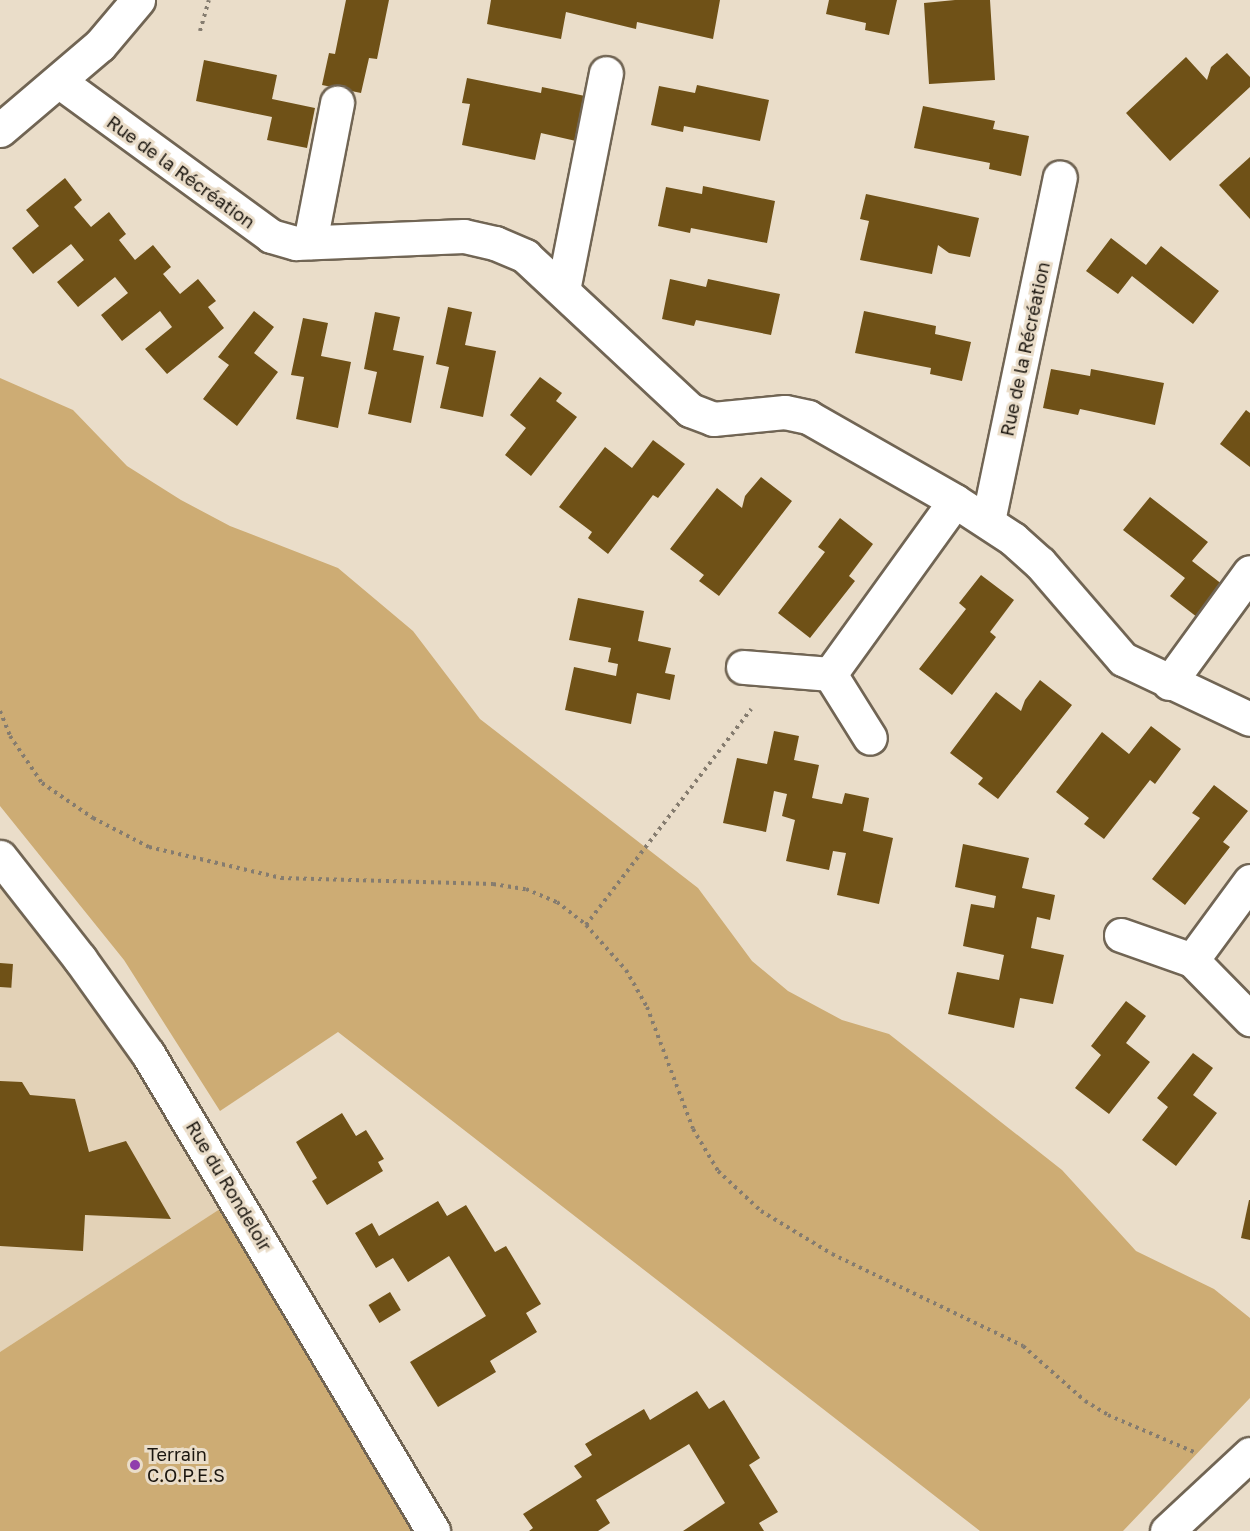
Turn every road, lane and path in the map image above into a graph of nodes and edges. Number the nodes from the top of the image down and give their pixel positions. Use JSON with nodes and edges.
{"nodes":[{"id":1,"x":138,"y":0,"type":"edge"},
{"id":2,"x":209,"y":0,"type":"edge"},
{"id":3,"x":200,"y":31,"type":"dead end"},
{"id":4,"x":606,"y":73,"type":"dead end"},
{"id":5,"x":60,"y":82,"type":"junction"},
{"id":6,"x":337,"y":103,"type":"dead end"},
{"id":7,"x":0,"y":130,"type":"edge"},
{"id":8,"x":1060,"y":177,"type":"dead end"},
{"id":9,"x":310,"y":242,"type":"junction"},
{"id":10,"x":563,"y":290,"type":"junction"},
{"id":11,"x":955,"y":501,"type":"junction"},
{"id":12,"x":988,"y":521,"type":"junction"},
{"id":13,"x":1250,"y":572,"type":"edge"},
{"id":14,"x":757,"y":668,"type":"joint"},
{"id":15,"x":830,"y":674,"type":"junction"},
{"id":16,"x":1169,"y":682,"type":"junction"},
{"id":17,"x":0,"y":711,"type":"edge"},
{"id":18,"x":1250,"y":719,"type":"edge"},
{"id":19,"x":870,"y":738,"type":"dead end"},
{"id":20,"x":0,"y":857,"type":"edge"},
{"id":21,"x":1250,"y":881,"type":"edge"},
{"id":22,"x":586,"y":926,"type":"junction"},
{"id":23,"x":1121,"y":935,"type":"dead end"},
{"id":24,"x":1192,"y":960,"type":"junction"},
{"id":25,"x":1250,"y":1019,"type":"edge"},
{"id":26,"x":1250,"y":1454,"type":"edge"},
{"id":27,"x":1223,"y":1480,"type":"junction"},
{"id":28,"x":433,"y":1531,"type":"edge"},
{"id":29,"x":1167,"y":1531,"type":"edge"}],
"edges":[{"from":1,"to":5,"type":"street"},
{"from":2,"to":3,"type":"path"},
{"from":4,"to":10,"type":"street"},
{"from":5,"to":7,"type":"street"},
{"from":5,"to":9,"type":"street","name":"Rue de la Récréation"},
{"from":6,"to":9,"type":"street"},
{"from":8,"to":12,"type":"street","name":"Rue de la Récréation"},
{"from":9,"to":10,"type":"street","name":"Rue de la Récréation"},
{"from":10,"to":11,"type":"street","name":"Rue de la Récréation"},
{"from":11,"to":12,"type":"street","name":"Rue de la Récréation"},
{"from":11,"to":15,"type":"street"},
{"from":12,"to":16,"type":"street","name":"Rue de la Récréation"},
{"from":13,"to":16,"type":"street"},
{"from":14,"to":15,"type":"street"},
{"from":14,"to":22,"type":"path"},
{"from":15,"to":19,"type":"street"},
{"from":16,"to":18,"type":"street","name":"Rue de la Récréation"},
{"from":17,"to":22,"type":"path"},
{"from":20,"to":28,"type":"street","name":"Rue du Rondeloir"},
{"from":21,"to":24,"type":"street"},
{"from":22,"to":27,"type":"path"},
{"from":23,"to":24,"type":"street"},
{"from":24,"to":25,"type":"street"},
{"from":26,"to":27,"type":"street"},
{"from":27,"to":29,"type":"street"}]}
